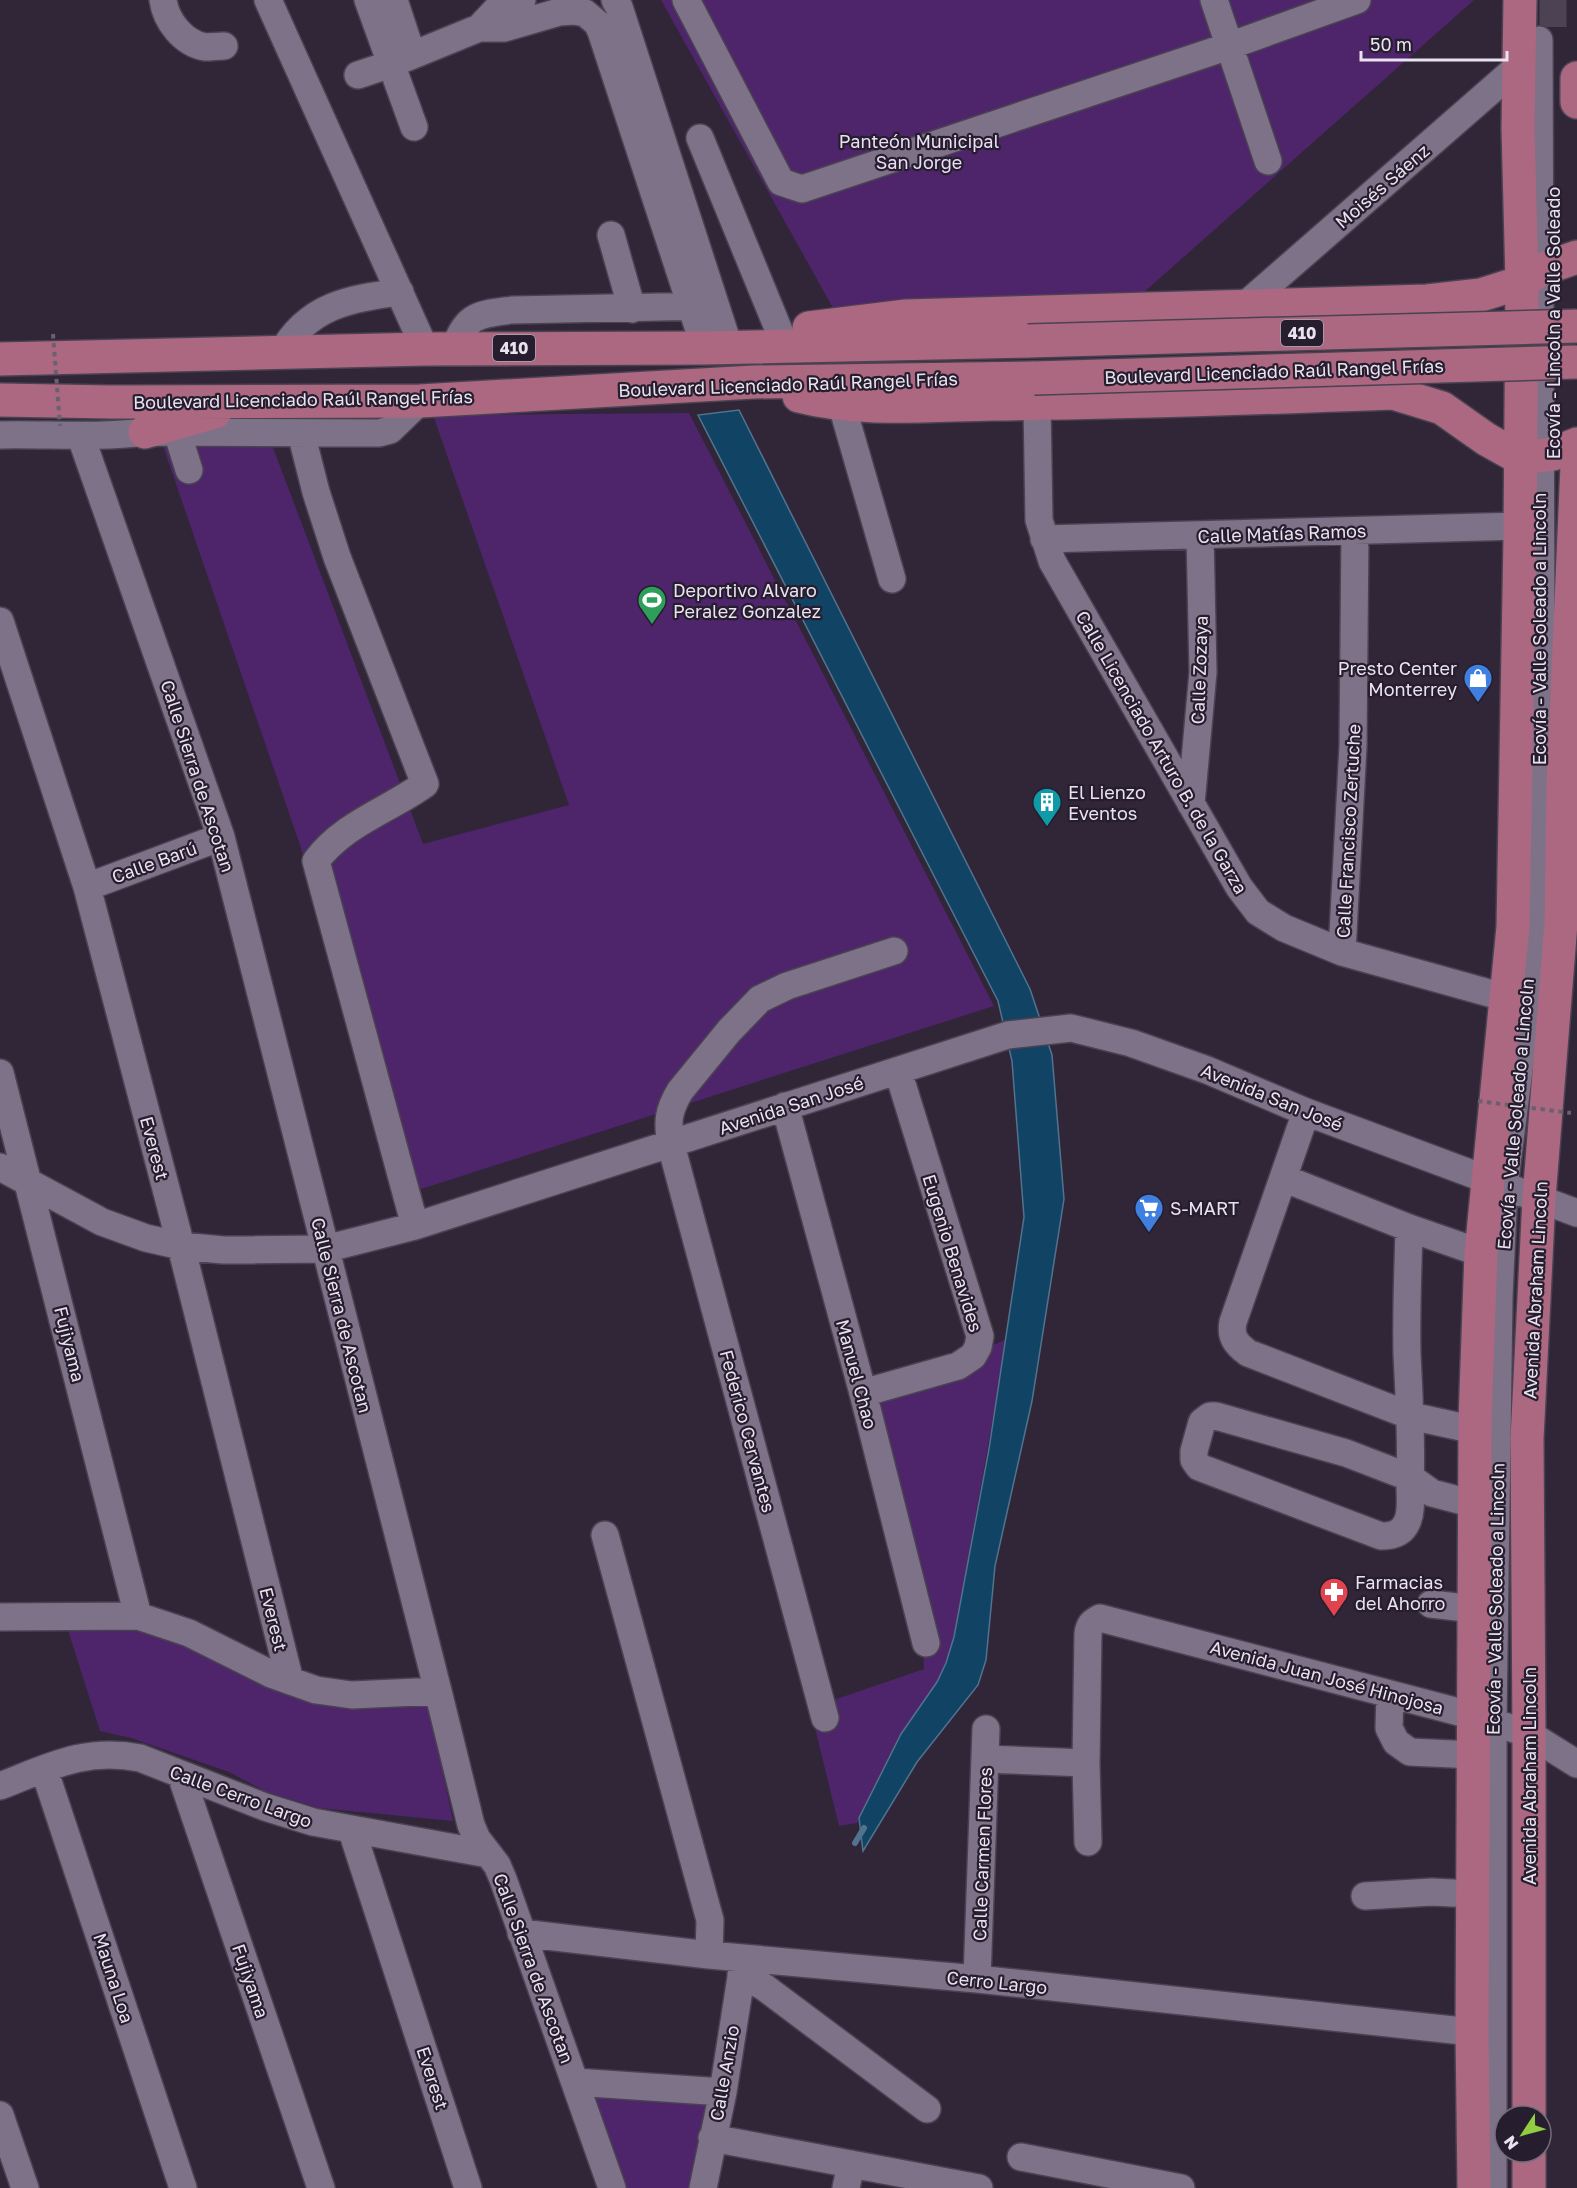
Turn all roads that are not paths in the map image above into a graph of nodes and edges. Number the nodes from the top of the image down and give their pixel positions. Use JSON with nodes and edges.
{"nodes":[{"id":1,"x":163,"y":0,"type":"edge"},
{"id":2,"x":268,"y":0,"type":"edge"},
{"id":3,"x":368,"y":0,"type":"edge"},
{"id":4,"x":394,"y":0,"type":"edge"},
{"id":5,"x":615,"y":0,"type":"edge"},
{"id":6,"x":686,"y":0,"type":"edge"},
{"id":7,"x":1214,"y":0,"type":"edge"},
{"id":8,"x":1357,"y":0,"type":"edge"},
{"id":9,"x":1520,"y":0,"type":"edge"},
{"id":10,"x":507,"y":11,"type":"edge"},
{"id":11,"x":224,"y":46,"type":"dead end"},
{"id":12,"x":1229,"y":46,"type":"junction"},
{"id":13,"x":1537,"y":49,"type":"junction"},
{"id":14,"x":402,"y":60,"type":"junction"},
{"id":15,"x":358,"y":75,"type":"dead end"},
{"id":16,"x":1577,"y":78,"type":"edge"},
{"id":17,"x":1577,"y":102,"type":"edge"},
{"id":18,"x":414,"y":127,"type":"dead end"},
{"id":19,"x":700,"y":138,"type":"dead end"},
{"id":20,"x":1268,"y":161,"type":"dead end"},
{"id":21,"x":612,"y":235,"type":"dead end"},
{"id":22,"x":1548,"y":268,"type":"edge"},
{"id":23,"x":400,"y":292,"type":"junction"},
{"id":24,"x":704,"y":307,"type":"junction"},
{"id":25,"x":1254,"y":307,"type":"junction"},
{"id":26,"x":632,"y":309,"type":"junction"},
{"id":27,"x":1577,"y":326,"type":"edge"},
{"id":28,"x":780,"y":333,"type":"junction"},
{"id":29,"x":726,"y":347,"type":"junction"},
{"id":30,"x":440,"y":349,"type":"junction"},
{"id":31,"x":281,"y":354,"type":"junction"},
{"id":32,"x":0,"y":359,"type":"edge"},
{"id":33,"x":1577,"y":362,"type":"edge"},
{"id":34,"x":754,"y":382,"type":"junction"},
{"id":35,"x":1035,"y":391,"type":"junction"},
{"id":36,"x":1261,"y":397,"type":"junction"},
{"id":37,"x":0,"y":400,"type":"edge"},
{"id":38,"x":420,"y":401,"type":"junction"},
{"id":39,"x":253,"y":402,"type":"junction"},
{"id":40,"x":841,"y":402,"type":"junction"},
{"id":41,"x":0,"y":417,"type":"edge"},
{"id":42,"x":71,"y":421,"type":"junction"},
{"id":43,"x":145,"y":432,"type":"junction"},
{"id":44,"x":177,"y":432,"type":"junction"},
{"id":45,"x":301,"y":433,"type":"junction"},
{"id":46,"x":0,"y":435,"type":"edge"},
{"id":47,"x":1553,"y":456,"type":"edge"},
{"id":48,"x":189,"y":470,"type":"dead end"},
{"id":49,"x":1576,"y":523,"type":"edge"},
{"id":50,"x":1520,"y":526,"type":"junction"},
{"id":51,"x":1355,"y":531,"type":"junction"},
{"id":52,"x":1200,"y":535,"type":"junction"},
{"id":53,"x":1044,"y":539,"type":"junction"},
{"id":54,"x":892,"y":579,"type":"dead end"},
{"id":55,"x":0,"y":621,"type":"edge"},
{"id":56,"x":1570,"y":786,"type":"edge"},
{"id":57,"x":1191,"y":804,"type":"junction"},
{"id":58,"x":221,"y":837,"type":"junction"},
{"id":59,"x":87,"y":887,"type":"junction"},
{"id":60,"x":894,"y":951,"type":"dead end"},
{"id":61,"x":1342,"y":952,"type":"junction"},
{"id":62,"x":1507,"y":998,"type":"junction"},
{"id":63,"x":898,"y":1071,"type":"junction"},
{"id":64,"x":0,"y":1073,"type":"edge"},
{"id":65,"x":785,"y":1106,"type":"junction"},
{"id":66,"x":1306,"y":1112,"type":"junction"},
{"id":67,"x":670,"y":1145,"type":"junction"},
{"id":68,"x":0,"y":1167,"type":"edge"},
{"id":69,"x":1283,"y":1178,"type":"junction"},
{"id":70,"x":29,"y":1181,"type":"junction"},
{"id":71,"x":1512,"y":1189,"type":"junction"},
{"id":72,"x":1577,"y":1213,"type":"edge"},
{"id":73,"x":416,"y":1226,"type":"junction"},
{"id":74,"x":1409,"y":1228,"type":"junction"},
{"id":75,"x":181,"y":1246,"type":"junction"},
{"id":76,"x":325,"y":1249,"type":"junction"},
{"id":77,"x":1481,"y":1253,"type":"junction"},
{"id":78,"x":862,"y":1393,"type":"junction"},
{"id":79,"x":1411,"y":1416,"type":"junction"},
{"id":80,"x":1475,"y":1430,"type":"junction"},
{"id":81,"x":1411,"y":1478,"type":"junction"},
{"id":82,"x":1474,"y":1504,"type":"junction"},
{"id":83,"x":604,"y":1535,"type":"dead end"},
{"id":84,"x":1431,"y":1604,"type":"dead end"},
{"id":85,"x":1475,"y":1609,"type":"junction"},
{"id":86,"x":138,"y":1616,"type":"junction"},
{"id":87,"x":0,"y":1617,"type":"edge"},
{"id":88,"x":926,"y":1643,"type":"dead end"},
{"id":89,"x":290,"y":1681,"type":"junction"},
{"id":90,"x":438,"y":1691,"type":"junction"},
{"id":91,"x":1390,"y":1694,"type":"junction"},
{"id":92,"x":825,"y":1718,"type":"dead end"},
{"id":93,"x":1501,"y":1725,"type":"junction"},
{"id":94,"x":986,"y":1729,"type":"dead end"},
{"id":95,"x":1474,"y":1755,"type":"junction"},
{"id":96,"x":986,"y":1759,"type":"junction"},
{"id":97,"x":1086,"y":1764,"type":"junction"},
{"id":98,"x":1577,"y":1764,"type":"edge"},
{"id":99,"x":44,"y":1769,"type":"junction"},
{"id":100,"x":181,"y":1775,"type":"junction"},
{"id":101,"x":0,"y":1786,"type":"edge"},
{"id":102,"x":352,"y":1831,"type":"junction"},
{"id":103,"x":1088,"y":1842,"type":"dead end"},
{"id":104,"x":488,"y":1854,"type":"junction"},
{"id":105,"x":1473,"y":1894,"type":"junction"},
{"id":106,"x":1365,"y":1896,"type":"dead end"},
{"id":107,"x":521,"y":1933,"type":"junction"},
{"id":108,"x":709,"y":1955,"type":"junction"},
{"id":109,"x":743,"y":1966,"type":"junction"},
{"id":110,"x":977,"y":1979,"type":"junction"},
{"id":111,"x":1472,"y":2032,"type":"junction"},
{"id":112,"x":575,"y":2082,"type":"junction"},
{"id":113,"x":723,"y":2092,"type":"junction"},
{"id":114,"x":1508,"y":2104,"type":"edge"},
{"id":115,"x":1528,"y":2104,"type":"edge"},
{"id":116,"x":927,"y":2109,"type":"dead end"},
{"id":117,"x":0,"y":2115,"type":"edge"},
{"id":118,"x":712,"y":2138,"type":"junction"},
{"id":119,"x":1021,"y":2157,"type":"dead end"},
{"id":120,"x":1508,"y":2164,"type":"edge"},
{"id":121,"x":1529,"y":2164,"type":"edge"},
{"id":122,"x":848,"y":2176,"type":"edge"},
{"id":123,"x":25,"y":2188,"type":"edge"},
{"id":124,"x":183,"y":2188,"type":"edge"},
{"id":125,"x":321,"y":2188,"type":"edge"},
{"id":126,"x":468,"y":2188,"type":"edge"},
{"id":127,"x":612,"y":2188,"type":"edge"},
{"id":128,"x":703,"y":2188,"type":"edge"},
{"id":129,"x":979,"y":2188,"type":"edge"},
{"id":130,"x":1181,"y":2188,"type":"edge"},
{"id":131,"x":1474,"y":2188,"type":"edge"},
{"id":132,"x":1494,"y":2188,"type":"edge"},
{"id":133,"x":1508,"y":2188,"type":"edge"},
{"id":134,"x":1528,"y":2188,"type":"edge"}],
"edges":[{"from":1,"to":11,"type":"street"},
{"from":2,"to":23,"type":"street"},
{"from":3,"to":14,"type":"street"},
{"from":4,"to":14,"type":"street"},
{"from":5,"to":24,"type":"street"},
{"from":6,"to":12,"type":"street"},
{"from":7,"to":12,"type":"street"},
{"from":8,"to":12,"type":"street"},
{"from":9,"to":13,"type":"main road"},
{"from":10,"to":14,"type":"street"},
{"from":10,"to":24,"type":"street"},
{"from":12,"to":20,"type":"street"},
{"from":13,"to":22,"type":"main road"},
{"from":13,"to":25,"type":"street","name":"Moisés Sáenz"},
{"from":14,"to":15,"type":"street"},
{"from":14,"to":18,"type":"street"},
{"from":16,"to":17,"type":"main road"},
{"from":19,"to":28,"type":"street"},
{"from":21,"to":26,"type":"street"},
{"from":22,"to":25,"type":"main road"},
{"from":22,"to":47,"type":"main road"},
{"from":23,"to":30,"type":"street"},
{"from":23,"to":31,"type":"street"},
{"from":24,"to":26,"type":"street"},
{"from":24,"to":29,"type":"street"},
{"from":25,"to":28,"type":"main road"},
{"from":25,"to":36,"type":"main road"},
{"from":25,"to":36,"type":"main road"},
{"from":26,"to":30,"type":"street"},
{"from":27,"to":29,"type":"main road","name":"Boulevard Licenciado Raúl Rangel Frías","number":"410","bridge":true},
{"from":28,"to":29,"type":"main road"},
{"from":29,"to":30,"type":"main road","name":"Boulevard Licenciado Raúl Rangel Frías","number":"410"},
{"from":30,"to":31,"type":"main road","name":"Boulevard Licenciado Raúl Rangel Frías","number":"410"},
{"from":31,"to":32,"type":"main road","name":"Boulevard Licenciado Raúl Rangel Frías","number":"410"},
{"from":33,"to":35,"type":"main road","name":"Boulevard Licenciado Raúl Rangel Frías","number":"410","bridge":true},
{"from":34,"to":35,"type":"main road","name":"Boulevard Licenciado Raúl Rangel Frías","number":"410"},
{"from":34,"to":38,"type":"main road","name":"Boulevard Licenciado Raúl Rangel Frías","number":"410"},
{"from":34,"to":40,"type":"main road"},
{"from":35,"to":36,"type":"main road"},
{"from":35,"to":40,"type":"main road"},
{"from":35,"to":53,"type":"street","name":"Calle Licenciado Arturo B. de la Garza"},
{"from":36,"to":47,"type":"main road"},
{"from":37,"to":42,"type":"main road","name":"Boulevard Licenciado Raúl Rangel Frías","number":"410"},
{"from":38,"to":39,"type":"main road","name":"Boulevard Licenciado Raúl Rangel Frías","number":"410"},
{"from":38,"to":45,"type":"street"},
{"from":39,"to":42,"type":"main road","name":"Boulevard Licenciado Raúl Rangel Frías","number":"410"},
{"from":39,"to":43,"type":"main road"},
{"from":40,"to":54,"type":"street"},
{"from":41,"to":42,"type":"street"},
{"from":42,"to":43,"type":"street"},
{"from":42,"to":46,"type":"street"},
{"from":42,"to":58,"type":"street","name":"Calle Sierra de Ascotan"},
{"from":43,"to":44,"type":"street"},
{"from":44,"to":45,"type":"street"},
{"from":44,"to":48,"type":"street"},
{"from":45,"to":73,"type":"street"},
{"from":47,"to":49,"type":"main road","name":"Avenida Abraham Lincoln"},
{"from":47,"to":50,"type":"main road"},
{"from":47,"to":71,"type":"street","name":"Ecovía - Valle Soleado a Lincoln"},
{"from":49,"to":56,"type":"main road","name":"Avenida Abraham Lincoln"},
{"from":50,"to":51,"type":"street","name":"Calle Matías Ramos"},
{"from":50,"to":62,"type":"main road"},
{"from":51,"to":52,"type":"street","name":"Calle Matías Ramos"},
{"from":51,"to":61,"type":"street","name":"Calle Francisco Zertuche"},
{"from":52,"to":53,"type":"street","name":"Calle Matías Ramos"},
{"from":52,"to":57,"type":"street","name":"Calle Zozaya"},
{"from":53,"to":57,"type":"street","name":"Calle Licenciado Arturo B. de la Garza"},
{"from":55,"to":59,"type":"street","name":"Everest"},
{"from":56,"to":71,"type":"main road","name":"Avenida Abraham Lincoln"},
{"from":57,"to":61,"type":"street","name":"Calle Licenciado Arturo B. de la Garza"},
{"from":58,"to":59,"type":"street","name":"Calle Barú"},
{"from":58,"to":76,"type":"street","name":"Calle Sierra de Ascotan"},
{"from":59,"to":75,"type":"street","name":"Everest"},
{"from":60,"to":67,"type":"street","name":"Federico Cervantes"},
{"from":61,"to":62,"type":"street","name":"Calle Licenciado Arturo B. de la Garza"},
{"from":62,"to":71,"type":"main road"},
{"from":63,"to":65,"type":"street","name":"Avenida San José"},
{"from":63,"to":66,"type":"street","name":"Avenida San José"},
{"from":63,"to":78,"type":"street","name":"Eugenio Benavides"},
{"from":64,"to":70,"type":"street","name":"Fujiyama"},
{"from":65,"to":67,"type":"street","name":"Avenida San José"},
{"from":65,"to":78,"type":"street","name":"Manuel Chao"},
{"from":66,"to":69,"type":"street"},
{"from":66,"to":71,"type":"street","name":"Avenida San José"},
{"from":67,"to":73,"type":"street","name":"Avenida San José"},
{"from":67,"to":92,"type":"street","name":"Federico Cervantes"},
{"from":68,"to":70,"type":"street","name":"Avenida San José"},
{"from":69,"to":74,"type":"street"},
{"from":69,"to":79,"type":"street"},
{"from":70,"to":75,"type":"street","name":"Avenida San José"},
{"from":70,"to":86,"type":"street","name":"Fujiyama"},
{"from":71,"to":72,"type":"street","name":"Avenida San José"},
{"from":71,"to":77,"type":"main road"},
{"from":71,"to":93,"type":"main road","name":"Avenida Abraham Lincoln"},
{"from":73,"to":76,"type":"street","name":"Avenida San José"},
{"from":74,"to":77,"type":"street"},
{"from":74,"to":79,"type":"street"},
{"from":75,"to":76,"type":"street","name":"Avenida San José"},
{"from":75,"to":89,"type":"street","name":"Everest"},
{"from":76,"to":90,"type":"street","name":"Calle Sierra de Ascotan"},
{"from":77,"to":80,"type":"main road"},
{"from":78,"to":88,"type":"street","name":"Manuel Chao"},
{"from":79,"to":80,"type":"street"},
{"from":79,"to":81,"type":"street"},
{"from":80,"to":82,"type":"main road"},
{"from":81,"to":81,"type":"street"},
{"from":81,"to":82,"type":"street"},
{"from":82,"to":85,"type":"main road"},
{"from":83,"to":108,"type":"street"},
{"from":84,"to":85,"type":"street"},
{"from":85,"to":93,"type":"main road"},
{"from":86,"to":87,"type":"street"},
{"from":86,"to":89,"type":"street"},
{"from":89,"to":90,"type":"street"},
{"from":90,"to":104,"type":"street","name":"Calle Sierra de Ascotan"},
{"from":91,"to":93,"type":"street","name":"Avenida Juan José Hinojosa"},
{"from":91,"to":95,"type":"street"},
{"from":91,"to":97,"type":"street","name":"Avenida Juan José Hinojosa"},
{"from":93,"to":95,"type":"main road"},
{"from":93,"to":98,"type":"street","name":"Avenida Juan José Hinojosa"},
{"from":93,"to":114,"type":"street"},
{"from":93,"to":115,"type":"main road","name":"Avenida Abraham Lincoln"},
{"from":93,"to":132,"type":"street","name":"Ecovía - Valle Soleado a Lincoln"},
{"from":94,"to":96,"type":"street","name":"Calle Carmen Flores"},
{"from":95,"to":105,"type":"main road"},
{"from":96,"to":97,"type":"street"},
{"from":96,"to":110,"type":"street","name":"Calle Carmen Flores"},
{"from":97,"to":103,"type":"street"},
{"from":99,"to":100,"type":"street","name":"Calle Cerro Largo"},
{"from":99,"to":101,"type":"street","name":"Calle Cerro Largo"},
{"from":99,"to":124,"type":"street","name":"Mauna Loa"},
{"from":100,"to":102,"type":"street","name":"Calle Cerro Largo"},
{"from":100,"to":125,"type":"street","name":"Fujiyama"},
{"from":102,"to":104,"type":"street","name":"Calle Cerro Largo"},
{"from":102,"to":126,"type":"street","name":"Everest"},
{"from":104,"to":107,"type":"street","name":"Calle Sierra de Ascotan"},
{"from":105,"to":106,"type":"street"},
{"from":105,"to":111,"type":"main road"},
{"from":107,"to":108,"type":"street","name":"Cerro Largo"},
{"from":107,"to":112,"type":"street","name":"Calle Sierra de Ascotan"},
{"from":108,"to":109,"type":"street","name":"Cerro Largo"},
{"from":109,"to":110,"type":"street","name":"Cerro Largo"},
{"from":109,"to":113,"type":"street","name":"Calle Anzio"},
{"from":109,"to":116,"type":"street"},
{"from":110,"to":111,"type":"street","name":"Cerro Largo"},
{"from":111,"to":131,"type":"main road"},
{"from":112,"to":113,"type":"street"},
{"from":112,"to":127,"type":"street","name":"Calle Sierra de Ascotan"},
{"from":113,"to":118,"type":"street","name":"Calle Anzio"},
{"from":117,"to":123,"type":"street"},
{"from":118,"to":122,"type":"street"},
{"from":118,"to":128,"type":"street","name":"Calle Anzio"},
{"from":119,"to":130,"type":"street"},
{"from":120,"to":133,"type":"street"},
{"from":121,"to":134,"type":"main road"},
{"from":122,"to":129,"type":"street"}]}
